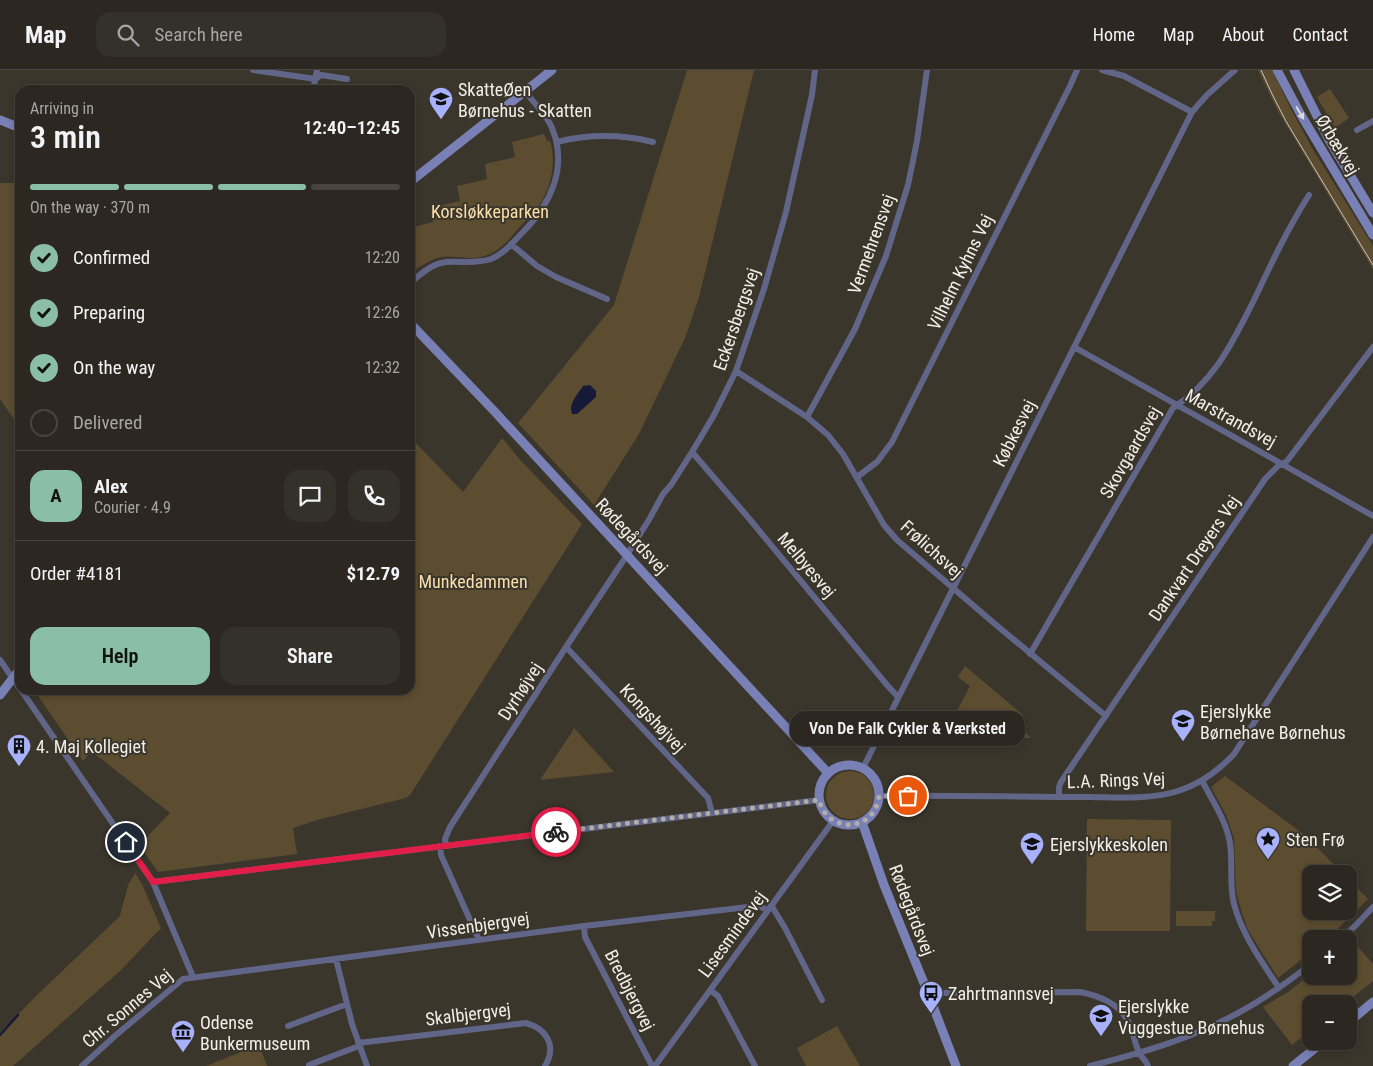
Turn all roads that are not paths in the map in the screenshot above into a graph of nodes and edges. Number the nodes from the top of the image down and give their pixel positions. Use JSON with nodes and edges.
{"nodes":[{"id":1,"x":253,"y":70,"type":"edge"},
{"id":2,"x":317,"y":70,"type":"edge"},
{"id":3,"x":552,"y":70,"type":"edge"},
{"id":4,"x":815,"y":70,"type":"edge"},
{"id":5,"x":927,"y":70,"type":"edge"},
{"id":6,"x":1076,"y":70,"type":"edge"},
{"id":7,"x":1102,"y":70,"type":"edge"},
{"id":8,"x":1235,"y":70,"type":"edge"},
{"id":9,"x":1278,"y":70,"type":"edge"},
{"id":10,"x":1290,"y":70,"type":"edge"},
{"id":11,"x":1294,"y":70,"type":"edge"},
{"id":12,"x":316,"y":79,"type":"junction"},
{"id":13,"x":347,"y":79,"type":"dead end"},
{"id":14,"x":314,"y":85,"type":"edge"},
{"id":15,"x":526,"y":91,"type":"junction"},
{"id":16,"x":1313,"y":109,"type":"junction"},
{"id":17,"x":1192,"y":112,"type":"junction"},
{"id":18,"x":0,"y":120,"type":"edge"},
{"id":19,"x":1373,"y":121,"type":"edge"},
{"id":20,"x":15,"y":126,"type":"edge"},
{"id":21,"x":1357,"y":130,"type":"dead end"},
{"id":22,"x":556,"y":142,"type":"junction"},
{"id":23,"x":652,"y":142,"type":"dead end"},
{"id":24,"x":415,"y":178,"type":"edge"},
{"id":25,"x":1309,"y":195,"type":"dead end"},
{"id":26,"x":1373,"y":212,"type":"edge"},
{"id":27,"x":1373,"y":236,"type":"edge"},
{"id":28,"x":511,"y":244,"type":"junction"},
{"id":29,"x":415,"y":279,"type":"edge"},
{"id":30,"x":607,"y":299,"type":"dead end"},
{"id":31,"x":415,"y":328,"type":"edge"},
{"id":32,"x":1074,"y":347,"type":"junction"},
{"id":33,"x":1373,"y":347,"type":"edge"},
{"id":34,"x":736,"y":371,"type":"junction"},
{"id":35,"x":1177,"y":405,"type":"junction"},
{"id":36,"x":807,"y":417,"type":"junction"},
{"id":37,"x":692,"y":452,"type":"junction"},
{"id":38,"x":1282,"y":464,"type":"junction"},
{"id":39,"x":858,"y":477,"type":"junction"},
{"id":40,"x":1373,"y":516,"type":"edge"},
{"id":41,"x":1373,"y":536,"type":"edge"},
{"id":42,"x":627,"y":555,"type":"junction"},
{"id":43,"x":953,"y":588,"type":"junction"},
{"id":44,"x":566,"y":647,"type":"junction"},
{"id":45,"x":1030,"y":654,"type":"junction"},
{"id":46,"x":0,"y":660,"type":"edge"},
{"id":47,"x":15,"y":675,"type":"edge"},
{"id":48,"x":12,"y":679,"type":"junction"},
{"id":49,"x":15,"y":683,"type":"edge"},
{"id":50,"x":0,"y":694,"type":"edge"},
{"id":51,"x":23,"y":695,"type":"edge"},
{"id":52,"x":898,"y":697,"type":"junction"},
{"id":53,"x":1106,"y":716,"type":"junction"},
{"id":54,"x":863,"y":768,"type":"junction"},
{"id":55,"x":828,"y":773,"type":"junction"},
{"id":56,"x":1202,"y":781,"type":"junction"},
{"id":57,"x":879,"y":796,"type":"junction"},
{"id":58,"x":1059,"y":797,"type":"junction"},
{"id":59,"x":819,"y":800,"type":"junction"},
{"id":60,"x":712,"y":813,"type":"junction"},
{"id":61,"x":833,"y":820,"type":"junction"},
{"id":62,"x":862,"y":822,"type":"junction"},
{"id":63,"x":443,"y":846,"type":"junction"},
{"id":64,"x":153,"y":882,"type":"junction"},
{"id":65,"x":769,"y":907,"type":"junction"},
{"id":66,"x":1373,"y":907,"type":"edge"},
{"id":67,"x":584,"y":926,"type":"junction"},
{"id":68,"x":1351,"y":930,"type":"edge"},
{"id":69,"x":479,"y":940,"type":"junction"},
{"id":70,"x":336,"y":959,"type":"junction"},
{"id":71,"x":1302,"y":971,"type":"edge"},
{"id":72,"x":193,"y":977,"type":"junction"},
{"id":73,"x":1278,"y":988,"type":"junction"},
{"id":74,"x":710,"y":990,"type":"junction"},
{"id":75,"x":928,"y":993,"type":"junction"},
{"id":76,"x":822,"y":1000,"type":"dead end"},
{"id":77,"x":1373,"y":1002,"type":"edge"},
{"id":78,"x":347,"y":1004,"type":"junction"},
{"id":79,"x":1357,"y":1015,"type":"edge"},
{"id":80,"x":288,"y":1026,"type":"dead end"},
{"id":81,"x":359,"y":1045,"type":"junction"},
{"id":82,"x":1313,"y":1050,"type":"edge"},
{"id":83,"x":1140,"y":1054,"type":"junction"},
{"id":84,"x":309,"y":1065,"type":"edge"},
{"id":85,"x":83,"y":1066,"type":"edge"},
{"id":86,"x":366,"y":1066,"type":"edge"},
{"id":87,"x":545,"y":1066,"type":"edge"},
{"id":88,"x":654,"y":1066,"type":"edge"},
{"id":89,"x":755,"y":1066,"type":"edge"},
{"id":90,"x":956,"y":1066,"type":"edge"},
{"id":91,"x":1090,"y":1066,"type":"edge"},
{"id":92,"x":1148,"y":1066,"type":"edge"},
{"id":93,"x":1293,"y":1066,"type":"edge"}],
"edges":[{"from":1,"to":12,"type":"street"},
{"from":2,"to":12,"type":"street"},
{"from":3,"to":15,"type":"street"},
{"from":4,"to":34,"type":"street","name":"Eckersbergsvej"},
{"from":5,"to":36,"type":"street","name":"Vermehrensvej"},
{"from":6,"to":39,"type":"street","name":"Vilhelm Kyhns Vej"},
{"from":7,"to":17,"type":"street"},
{"from":8,"to":17,"type":"street","name":"Købkesvej"},
{"from":9,"to":27,"type":"street","name":"Ørbækvej","one_way":true},
{"from":10,"to":16,"type":"street"},
{"from":11,"to":16,"type":"street","name":"Ørbækvej"},
{"from":12,"to":13,"type":"street"},
{"from":12,"to":14,"type":"street"},
{"from":15,"to":22,"type":"street"},
{"from":15,"to":24,"type":"street"},
{"from":16,"to":26,"type":"street","name":"Ørbækvej"},
{"from":17,"to":32,"type":"street","name":"Købkesvej"},
{"from":18,"to":20,"type":"street"},
{"from":19,"to":21,"type":"street"},
{"from":22,"to":23,"type":"street"},
{"from":22,"to":28,"type":"street"},
{"from":25,"to":35,"type":"street","name":"Skovgaardsvej"},
{"from":28,"to":29,"type":"street"},
{"from":28,"to":30,"type":"street"},
{"from":31,"to":42,"type":"street","name":"Rødegårdsvej"},
{"from":32,"to":35,"type":"street","name":"Marstrandsvej"},
{"from":32,"to":43,"type":"street","name":"Købkesvej"},
{"from":33,"to":38,"type":"street","name":"Dankvart Dreyers Vej"},
{"from":34,"to":36,"type":"street","name":"Frølichsvej"},
{"from":34,"to":37,"type":"street","name":"Eckersbergsvej"},
{"from":35,"to":38,"type":"street","name":"Marstrandsvej"},
{"from":35,"to":45,"type":"street","name":"Skovgaardsvej"},
{"from":36,"to":39,"type":"street","name":"Frølichsvej"},
{"from":37,"to":42,"type":"street","name":"Eckersbergsvej"},
{"from":37,"to":52,"type":"street","name":"Melbyesvej"},
{"from":38,"to":40,"type":"street","name":"Marstrandsvej"},
{"from":38,"to":53,"type":"street","name":"Dankvart Dreyers Vej"},
{"from":39,"to":43,"type":"street","name":"Frølichsvej"},
{"from":41,"to":56,"type":"street","name":"L.A. Rings Vej"},
{"from":42,"to":44,"type":"street","name":"Dyrhøjvej"},
{"from":42,"to":55,"type":"street","name":"Rødegårdsvej"},
{"from":43,"to":45,"type":"street","name":"Frølichsvej"},
{"from":43,"to":52,"type":"street","name":"Købkesvej"},
{"from":44,"to":60,"type":"street","name":"Kongshøjvej"},
{"from":44,"to":63,"type":"street","name":"Dyrhøjvej"},
{"from":45,"to":53,"type":"street","name":"Frølichsvej"},
{"from":46,"to":48,"type":"street"},
{"from":47,"to":48,"type":"street"},
{"from":48,"to":49,"type":"street"},
{"from":48,"to":50,"type":"street"},
{"from":51,"to":64,"type":"street"},
{"from":52,"to":54,"type":"street","name":"Købkesvej"},
{"from":53,"to":58,"type":"street","name":"Dankvart Dreyers Vej"},
{"from":54,"to":55,"type":"street"},
{"from":54,"to":57,"type":"street"},
{"from":55,"to":59,"type":"street"},
{"from":56,"to":58,"type":"street","name":"L.A. Rings Vej"},
{"from":56,"to":73,"type":"street"},
{"from":57,"to":58,"type":"street","name":"L.A. Rings Vej"},
{"from":57,"to":62,"type":"street"},
{"from":59,"to":60,"type":"street"},
{"from":59,"to":61,"type":"street"},
{"from":60,"to":63,"type":"street"},
{"from":61,"to":62,"type":"street"},
{"from":61,"to":65,"type":"street","name":"Lisesmindevej"},
{"from":62,"to":75,"type":"street","name":"Rødegårdsvej"},
{"from":63,"to":64,"type":"street"},
{"from":63,"to":69,"type":"street"},
{"from":64,"to":72,"type":"street"},
{"from":65,"to":67,"type":"street","name":"Vissenbjergvej"},
{"from":65,"to":74,"type":"street","name":"Lisesmindevej"},
{"from":65,"to":76,"type":"street"},
{"from":66,"to":68,"type":"street"},
{"from":67,"to":69,"type":"street","name":"Vissenbjergvej"},
{"from":67,"to":88,"type":"street","name":"Bredbjergvej"},
{"from":69,"to":70,"type":"street","name":"Vissenbjergvej"},
{"from":70,"to":72,"type":"street","name":"Vissenbjergvej"},
{"from":70,"to":78,"type":"street"},
{"from":71,"to":73,"type":"street"},
{"from":72,"to":85,"type":"street","name":"Chr. Sonnes Vej"},
{"from":73,"to":83,"type":"street"},
{"from":74,"to":88,"type":"street","name":"Lisesmindevej"},
{"from":74,"to":89,"type":"street"},
{"from":75,"to":83,"type":"street"},
{"from":75,"to":90,"type":"street","name":"Rødegårdsvej"},
{"from":77,"to":79,"type":"street"},
{"from":78,"to":80,"type":"street"},
{"from":78,"to":81,"type":"street"},
{"from":81,"to":84,"type":"street"},
{"from":81,"to":86,"type":"street"},
{"from":81,"to":87,"type":"street","name":"Skalbjergvej"},
{"from":82,"to":93,"type":"street"},
{"from":83,"to":91,"type":"street"},
{"from":83,"to":92,"type":"street"}]}
